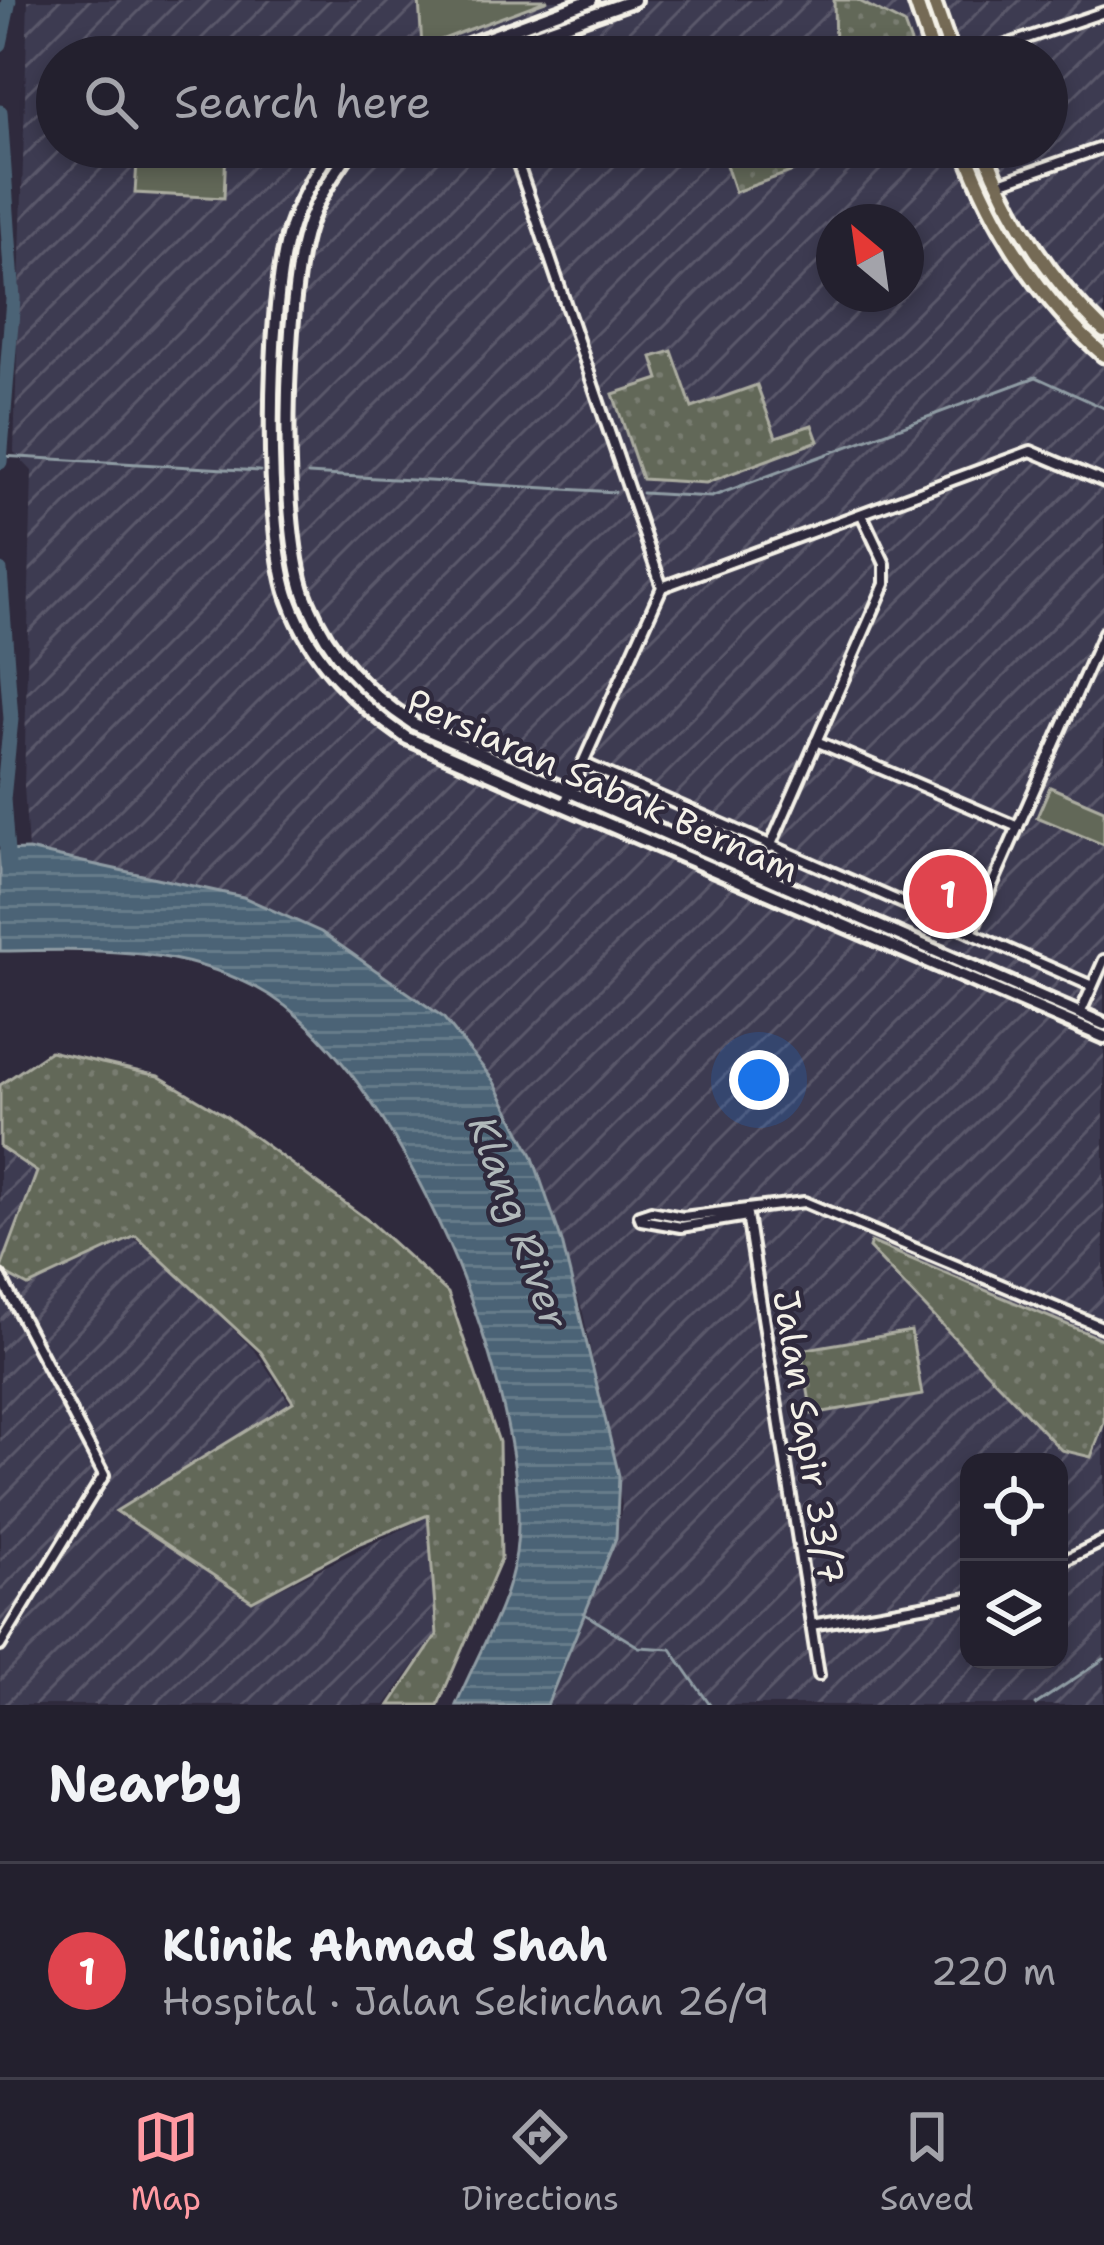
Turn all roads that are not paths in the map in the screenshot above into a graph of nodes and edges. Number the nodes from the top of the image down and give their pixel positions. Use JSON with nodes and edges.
{"nodes":[{"id":1,"x":591,"y":0,"type":"edge"},
{"id":2,"x":634,"y":0,"type":"edge"},
{"id":3,"x":915,"y":0,"type":"edge"},
{"id":4,"x":933,"y":0,"type":"edge"},
{"id":5,"x":1104,"y":12,"type":"edge"},
{"id":6,"x":488,"y":36,"type":"edge"},
{"id":7,"x":534,"y":36,"type":"edge"},
{"id":8,"x":927,"y":36,"type":"edge"},
{"id":9,"x":946,"y":36,"type":"edge"},
{"id":10,"x":1033,"y":36,"type":"edge"},
{"id":11,"x":1104,"y":147,"type":"edge"},
{"id":12,"x":1068,"y":160,"type":"edge"},
{"id":13,"x":321,"y":168,"type":"edge"},
{"id":14,"x":339,"y":168,"type":"edge"},
{"id":15,"x":519,"y":168,"type":"edge"},
{"id":16,"x":975,"y":168,"type":"edge"},
{"id":17,"x":992,"y":168,"type":"edge"},
{"id":18,"x":1044,"y":168,"type":"edge"},
{"id":19,"x":998,"y":184,"type":"junction"},
{"id":20,"x":1104,"y":331,"type":"edge"},
{"id":21,"x":1104,"y":355,"type":"edge"},
{"id":22,"x":1104,"y":482,"type":"edge"},
{"id":23,"x":863,"y":516,"type":"junction"},
{"id":24,"x":662,"y":587,"type":"junction"},
{"id":25,"x":1104,"y":632,"type":"edge"},
{"id":26,"x":816,"y":740,"type":"junction"},
{"id":27,"x":583,"y":763,"type":"junction"},
{"id":28,"x":571,"y":790,"type":"junction"},
{"id":29,"x":565,"y":803,"type":"junction"},
{"id":30,"x":1018,"y":827,"type":"junction"},
{"id":31,"x":770,"y":847,"type":"junction"},
{"id":32,"x":971,"y":933,"type":"junction"},
{"id":33,"x":1104,"y":960,"type":"edge"},
{"id":34,"x":1092,"y":986,"type":"junction"},
{"id":35,"x":1080,"y":1014,"type":"junction"},
{"id":36,"x":1104,"y":1024,"type":"edge"},
{"id":37,"x":1104,"y":1037,"type":"edge"},
{"id":38,"x":746,"y":1212,"type":"junction"},
{"id":39,"x":0,"y":1276,"type":"edge"},
{"id":40,"x":1104,"y":1328,"type":"edge"},
{"id":41,"x":1104,"y":1541,"type":"edge"},
{"id":42,"x":1063,"y":1561,"type":"edge"},
{"id":43,"x":960,"y":1600,"type":"edge"},
{"id":44,"x":811,"y":1625,"type":"junction"},
{"id":45,"x":0,"y":1646,"type":"edge"},
{"id":46,"x":819,"y":1676,"type":"dead end"}],
"edges":[{"from":1,"to":6,"type":"street"},
{"from":2,"to":7,"type":"street"},
{"from":3,"to":8,"type":"main road"},
{"from":4,"to":9,"type":"main road"},
{"from":5,"to":10,"type":"street"},
{"from":11,"to":12,"type":"street"},
{"from":13,"to":29,"type":"street","name":"Persiaran Sabak Bernam"},
{"from":14,"to":28,"type":"street","name":"Persiaran Sabak Bernam"},
{"from":15,"to":24,"type":"street"},
{"from":16,"to":21,"type":"main road"},
{"from":17,"to":19,"type":"main road"},
{"from":18,"to":19,"type":"street"},
{"from":19,"to":20,"type":"main road"},
{"from":22,"to":23,"type":"street"},
{"from":23,"to":24,"type":"street"},
{"from":23,"to":26,"type":"street"},
{"from":24,"to":27,"type":"street"},
{"from":25,"to":30,"type":"street"},
{"from":26,"to":30,"type":"street"},
{"from":26,"to":31,"type":"street"},
{"from":27,"to":28,"type":"street"},
{"from":27,"to":31,"type":"street"},
{"from":28,"to":29,"type":"street"},
{"from":28,"to":35,"type":"street","name":"Persiaran Sabak Bernam"},
{"from":29,"to":37,"type":"street","name":"Persiaran Sabak Bernam"},
{"from":30,"to":32,"type":"street"},
{"from":31,"to":32,"type":"street"},
{"from":32,"to":34,"type":"street"},
{"from":33,"to":34,"type":"street"},
{"from":34,"to":35,"type":"street"},
{"from":35,"to":36,"type":"street","name":"Persiaran Sabak Bernam"},
{"from":38,"to":38,"type":"street"},
{"from":38,"to":40,"type":"street"},
{"from":38,"to":44,"type":"street","name":"Jalan Sapir 33/7"},
{"from":39,"to":45,"type":"street"},
{"from":41,"to":42,"type":"street"},
{"from":43,"to":44,"type":"street"},
{"from":44,"to":46,"type":"street","name":"Jalan Sapir 33/7"}]}
